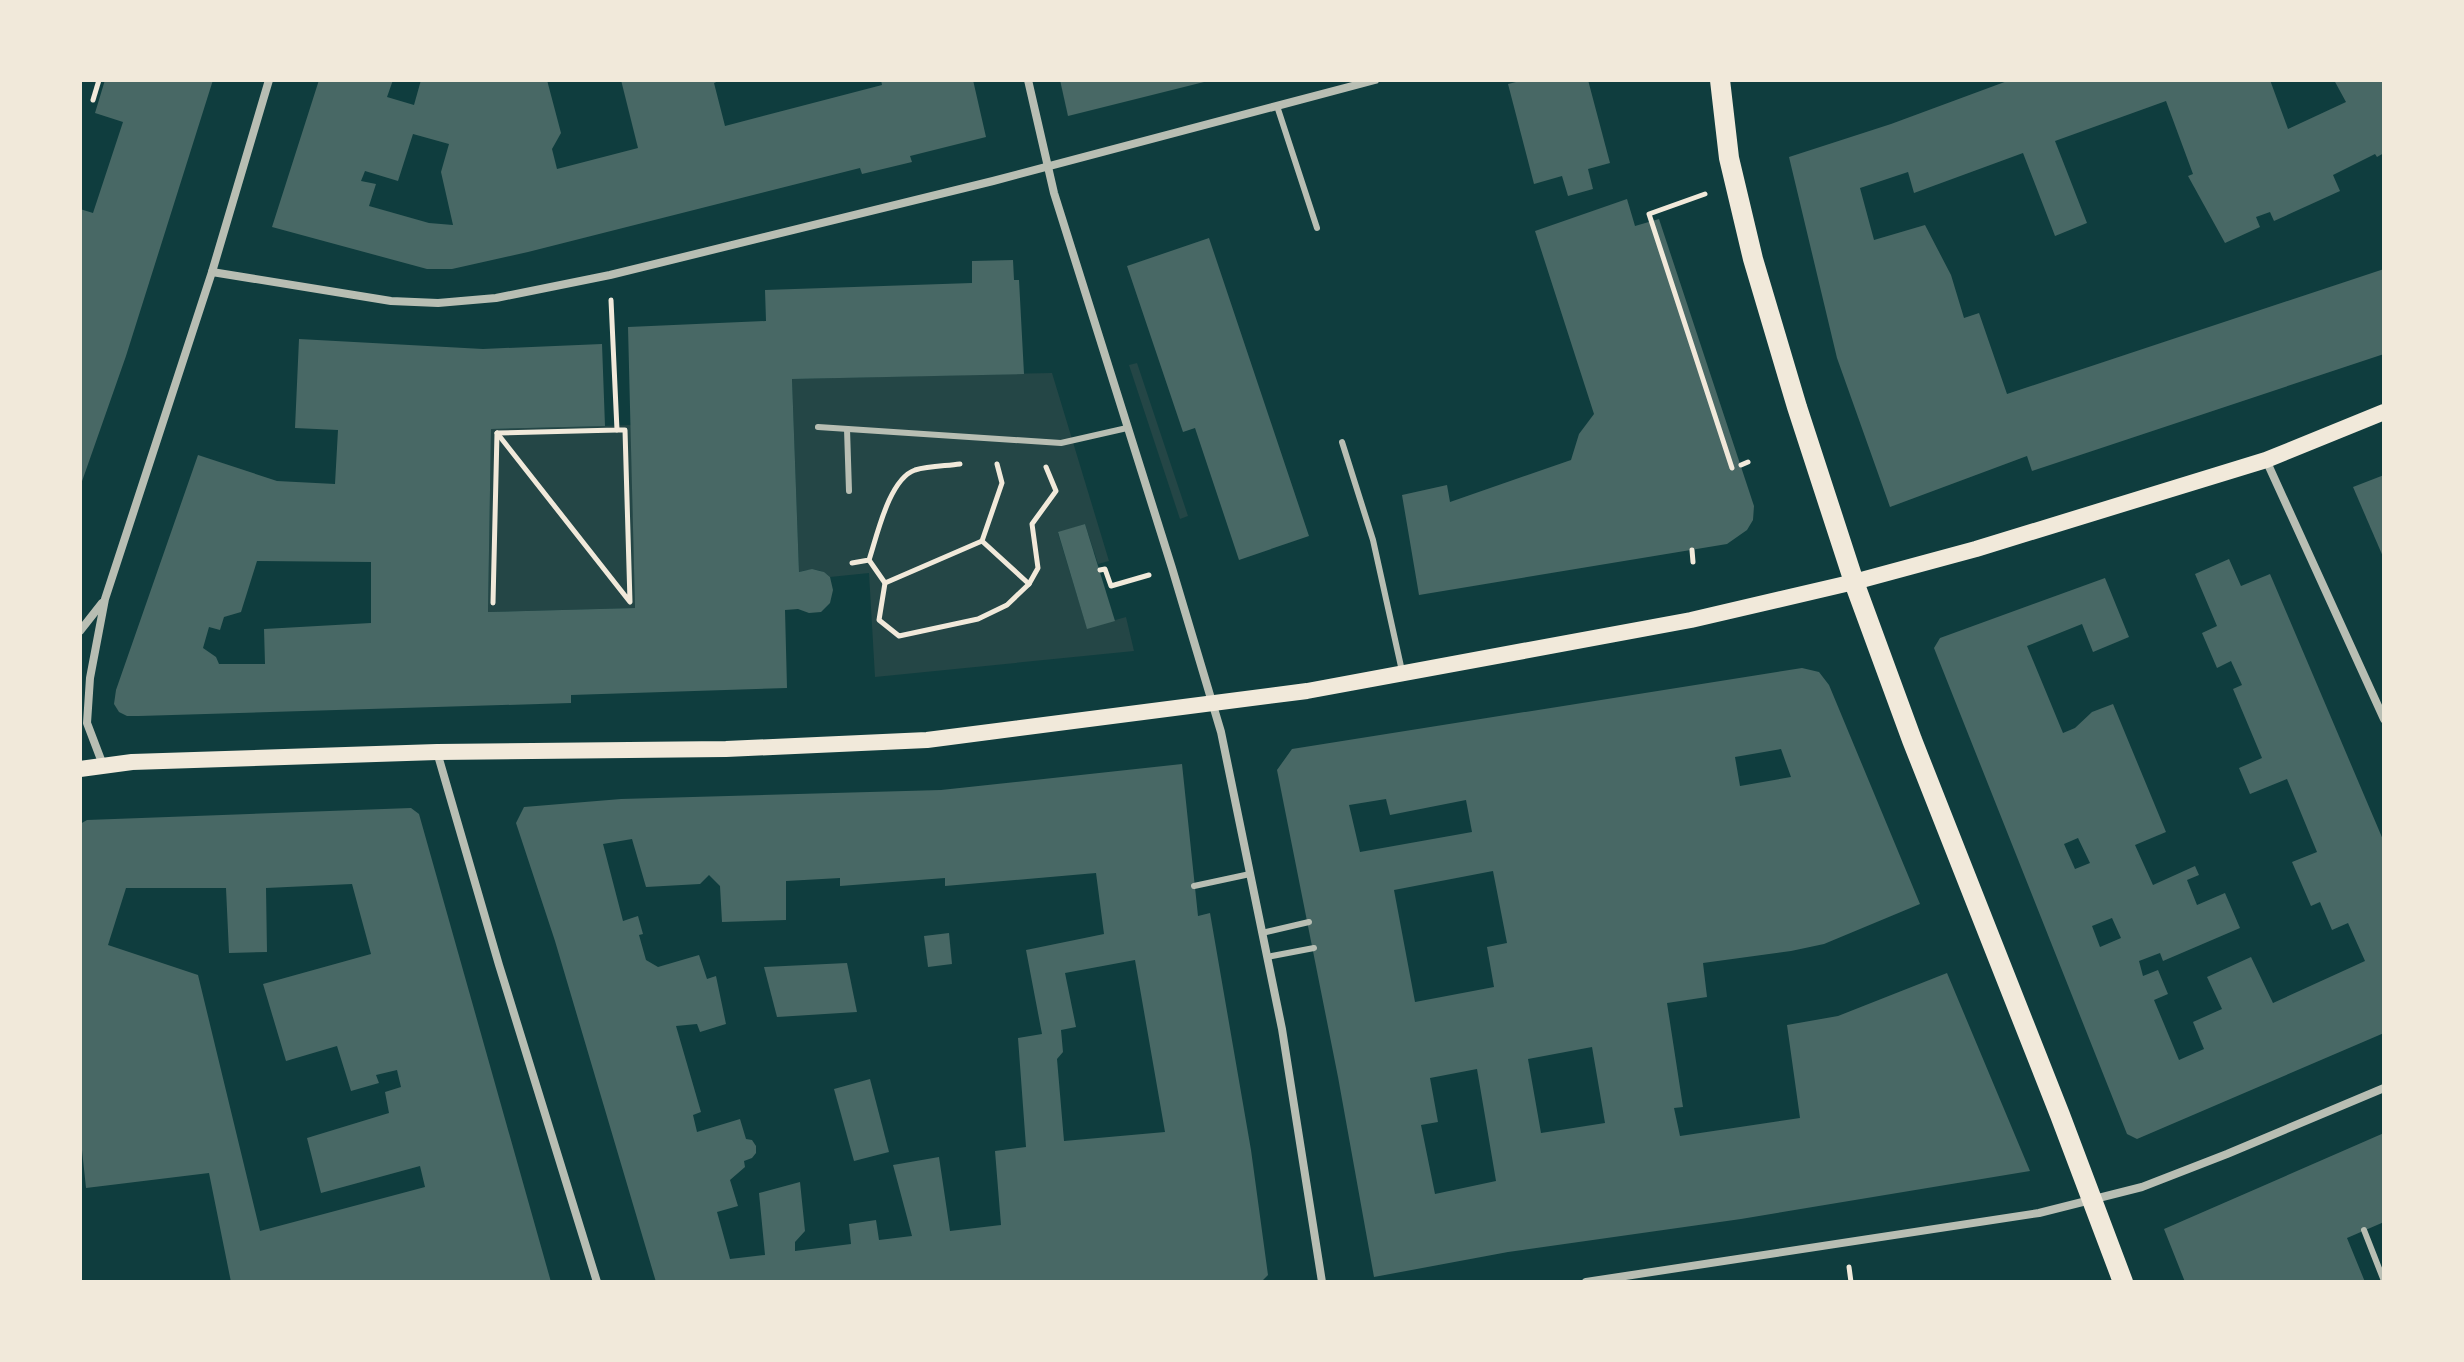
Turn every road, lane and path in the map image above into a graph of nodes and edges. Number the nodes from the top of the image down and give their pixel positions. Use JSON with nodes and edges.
{"nodes":[{"id":1,"x":99,"y":80,"type":"edge"},
{"id":2,"x":269,"y":80,"type":"edge"},
{"id":3,"x":1028,"y":80,"type":"edge"},
{"id":4,"x":1375,"y":80,"type":"edge"},
{"id":5,"x":1720,"y":80,"type":"edge"},
{"id":6,"x":93,"y":100,"type":"dead end"},
{"id":7,"x":1277,"y":106,"type":"junction"},
{"id":8,"x":1047,"y":167,"type":"junction"},
{"id":9,"x":1734,"y":183,"type":"junction"},
{"id":10,"x":1317,"y":228,"type":"dead end"},
{"id":11,"x":212,"y":272,"type":"junction"},
{"id":12,"x":610,"y":275,"type":"junction"},
{"id":13,"x":2384,"y":412,"type":"edge"},
{"id":14,"x":818,"y":427,"type":"dead end"},
{"id":15,"x":1127,"y":428,"type":"junction"},
{"id":16,"x":847,"y":429,"type":"junction"},
{"id":17,"x":617,"y":430,"type":"junction"},
{"id":18,"x":497,"y":433,"type":"junction"},
{"id":19,"x":1051,"y":441,"type":"junction"},
{"id":20,"x":1342,"y":442,"type":"dead end"},
{"id":21,"x":996,"y":459,"type":"dead end"},
{"id":22,"x":2266,"y":460,"type":"junction"},
{"id":23,"x":1748,"y":462,"type":"dead end"},
{"id":24,"x":969,"y":463,"type":"dead end"},
{"id":25,"x":1741,"y":465,"type":"dead end"},
{"id":26,"x":1732,"y":468,"type":"dead end"},
{"id":27,"x":849,"y":491,"type":"dead end"},
{"id":28,"x":982,"y":541,"type":"junction"},
{"id":29,"x":1692,"y":550,"type":"dead end"},
{"id":30,"x":869,"y":560,"type":"junction"},
{"id":31,"x":1693,"y":562,"type":"dead end"},
{"id":32,"x":852,"y":563,"type":"dead end"},
{"id":33,"x":1100,"y":570,"type":"dead end"},
{"id":34,"x":1854,"y":582,"type":"junction"},
{"id":35,"x":885,"y":583,"type":"junction"},
{"id":36,"x":1029,"y":584,"type":"junction"},
{"id":37,"x":1116,"y":584,"type":"dead end"},
{"id":38,"x":105,"y":599,"type":"junction"},
{"id":39,"x":493,"y":603,"type":"dead end"},
{"id":40,"x":80,"y":631,"type":"edge"},
{"id":41,"x":1403,"y":674,"type":"junction"},
{"id":42,"x":1213,"y":704,"type":"junction"},
{"id":43,"x":2384,"y":719,"type":"edge"},
{"id":44,"x":437,"y":752,"type":"junction"},
{"id":45,"x":103,"y":766,"type":"junction"},
{"id":46,"x":80,"y":769,"type":"edge"},
{"id":47,"x":1250,"y":874,"type":"junction"},
{"id":48,"x":1194,"y":886,"type":"dead end"},
{"id":49,"x":1309,"y":922,"type":"dead end"},
{"id":50,"x":1262,"y":933,"type":"junction"},
{"id":51,"x":1314,"y":948,"type":"dead end"},
{"id":52,"x":1267,"y":957,"type":"junction"},
{"id":53,"x":2384,"y":1088,"type":"edge"},
{"id":54,"x":2092,"y":1200,"type":"junction"},
{"id":55,"x":2364,"y":1230,"type":"dead end"},
{"id":56,"x":1849,"y":1269,"type":"dead end"},
{"id":57,"x":2384,"y":1281,"type":"edge"},
{"id":58,"x":597,"y":1282,"type":"edge"},
{"id":59,"x":1322,"y":1282,"type":"edge"},
{"id":60,"x":1586,"y":1282,"type":"edge"},
{"id":61,"x":1851,"y":1282,"type":"edge"},
{"id":62,"x":2123,"y":1282,"type":"edge"}],
"edges":[{"from":1,"to":6,"type":"path"},
{"from":2,"to":11,"type":"street"},
{"from":3,"to":8,"type":"street"},
{"from":4,"to":7,"type":"street"},
{"from":5,"to":9,"type":"main road"},
{"from":7,"to":8,"type":"street"},
{"from":7,"to":10,"type":"lane"},
{"from":8,"to":12,"type":"street"},
{"from":8,"to":15,"type":"street"},
{"from":9,"to":26,"type":"path"},
{"from":9,"to":34,"type":"main road"},
{"from":11,"to":12,"type":"street"},
{"from":11,"to":38,"type":"street"},
{"from":12,"to":17,"type":"path"},
{"from":13,"to":22,"type":"main road"},
{"from":14,"to":16,"type":"lane"},
{"from":15,"to":19,"type":"lane"},
{"from":15,"to":42,"type":"street"},
{"from":16,"to":19,"type":"lane"},
{"from":16,"to":27,"type":"lane"},
{"from":17,"to":18,"type":"path"},
{"from":17,"to":18,"type":"path"},
{"from":18,"to":39,"type":"path"},
{"from":19,"to":36,"type":"path"},
{"from":20,"to":41,"type":"lane"},
{"from":21,"to":28,"type":"path"},
{"from":22,"to":34,"type":"main road"},
{"from":22,"to":43,"type":"street"},
{"from":23,"to":25,"type":"path"},
{"from":24,"to":30,"type":"path"},
{"from":28,"to":35,"type":"path"},
{"from":28,"to":36,"type":"path"},
{"from":29,"to":31,"type":"path"},
{"from":30,"to":32,"type":"path"},
{"from":30,"to":35,"type":"path"},
{"from":33,"to":37,"type":"path"},
{"from":34,"to":41,"type":"main road"},
{"from":34,"to":54,"type":"main road"},
{"from":35,"to":36,"type":"path"},
{"from":38,"to":40,"type":"street"},
{"from":38,"to":45,"type":"street"},
{"from":41,"to":42,"type":"main road"},
{"from":42,"to":44,"type":"main road"},
{"from":42,"to":47,"type":"street"},
{"from":44,"to":45,"type":"main road"},
{"from":44,"to":58,"type":"street"},
{"from":45,"to":46,"type":"main road"},
{"from":47,"to":48,"type":"lane"},
{"from":47,"to":50,"type":"street"},
{"from":49,"to":50,"type":"lane"},
{"from":50,"to":52,"type":"street"},
{"from":51,"to":52,"type":"lane"},
{"from":52,"to":59,"type":"street"},
{"from":53,"to":54,"type":"street"},
{"from":54,"to":60,"type":"street"},
{"from":54,"to":62,"type":"main road"},
{"from":55,"to":57,"type":"lane"},
{"from":56,"to":61,"type":"path"}]}
